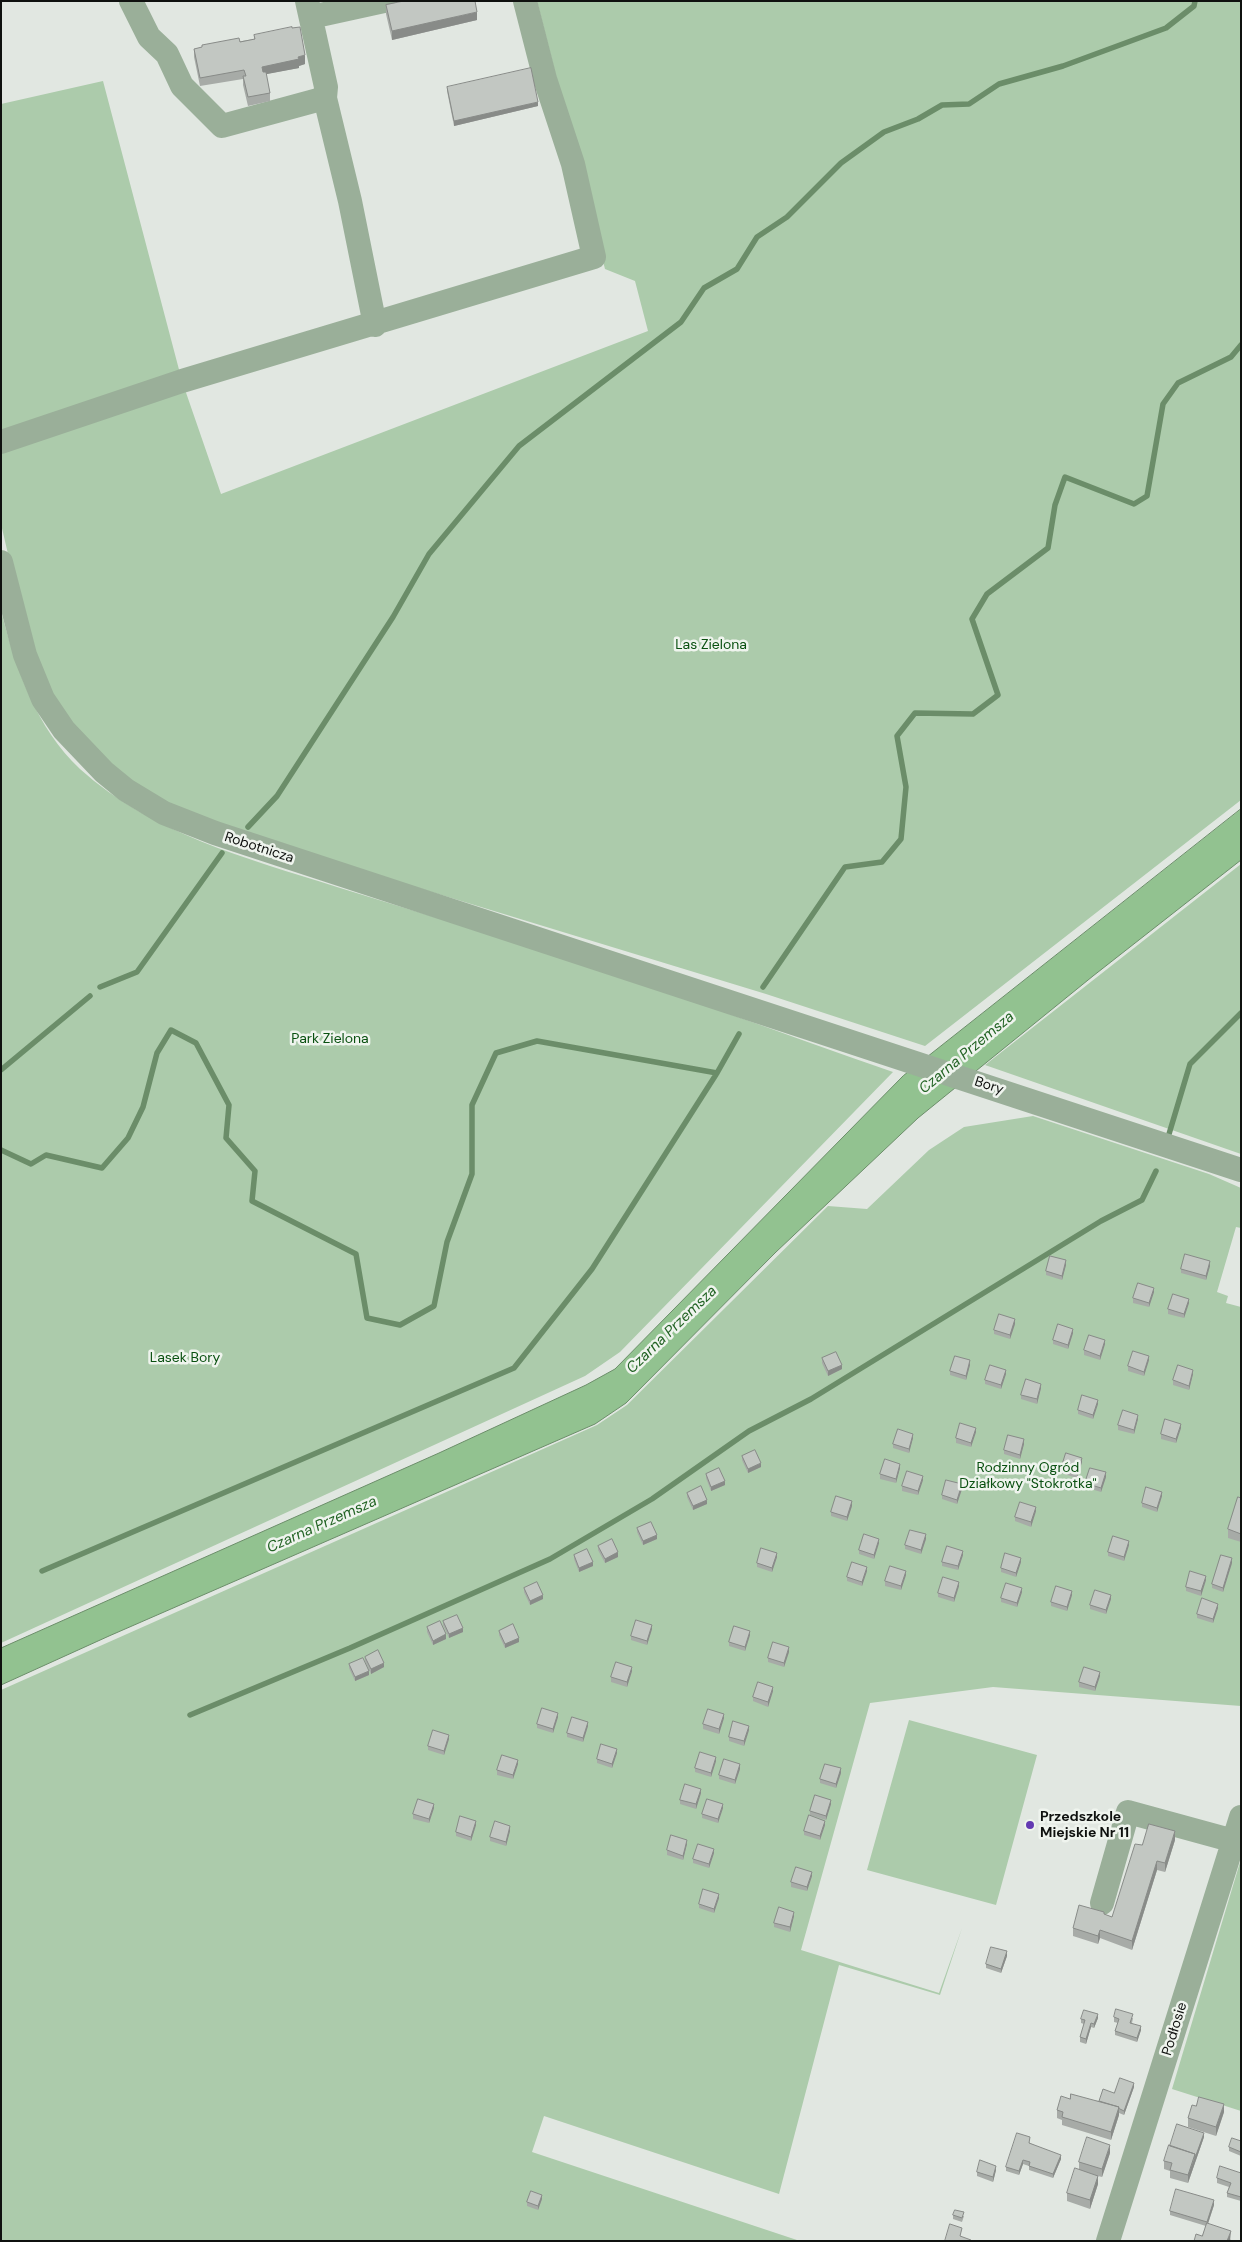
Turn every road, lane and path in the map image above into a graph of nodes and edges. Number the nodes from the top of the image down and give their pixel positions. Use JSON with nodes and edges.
{"nodes":[{"id":1,"x":131,"y":1,"type":"edge"},
{"id":2,"x":384,"y":1,"type":"edge"},
{"id":3,"x":525,"y":1,"type":"edge"},
{"id":4,"x":309,"y":9,"type":"edge"},
{"id":5,"x":325,"y":98,"type":"junction"},
{"id":6,"x":375,"y":325,"type":"junction"},
{"id":7,"x":1,"y":442,"type":"edge"},
{"id":8,"x":1,"y":562,"type":"edge"},
{"id":9,"x":652,"y":977,"type":"joint"},
{"id":10,"x":1241,"y":1170,"type":"edge"},
{"id":11,"x":1241,"y":1817,"type":"edge"},
{"id":12,"x":1234,"y":1841,"type":"junction"},
{"id":13,"x":1102,"y":1903,"type":"dead end"},
{"id":14,"x":1108,"y":2241,"type":"edge"}],
"edges":[{"from":1,"to":5,"type":"street"},
{"from":2,"to":4,"type":"street"},
{"from":3,"to":6,"type":"street"},
{"from":4,"to":5,"type":"street"},
{"from":5,"to":6,"type":"street"},
{"from":6,"to":7,"type":"street"},
{"from":8,"to":9,"type":"street","name":"Robotnicza"},
{"from":9,"to":10,"type":"street","name":"Bory"},
{"from":11,"to":12,"type":"street","name":"Podłosie"},
{"from":12,"to":13,"type":"street"},
{"from":12,"to":14,"type":"street","name":"Podłosie"}]}
